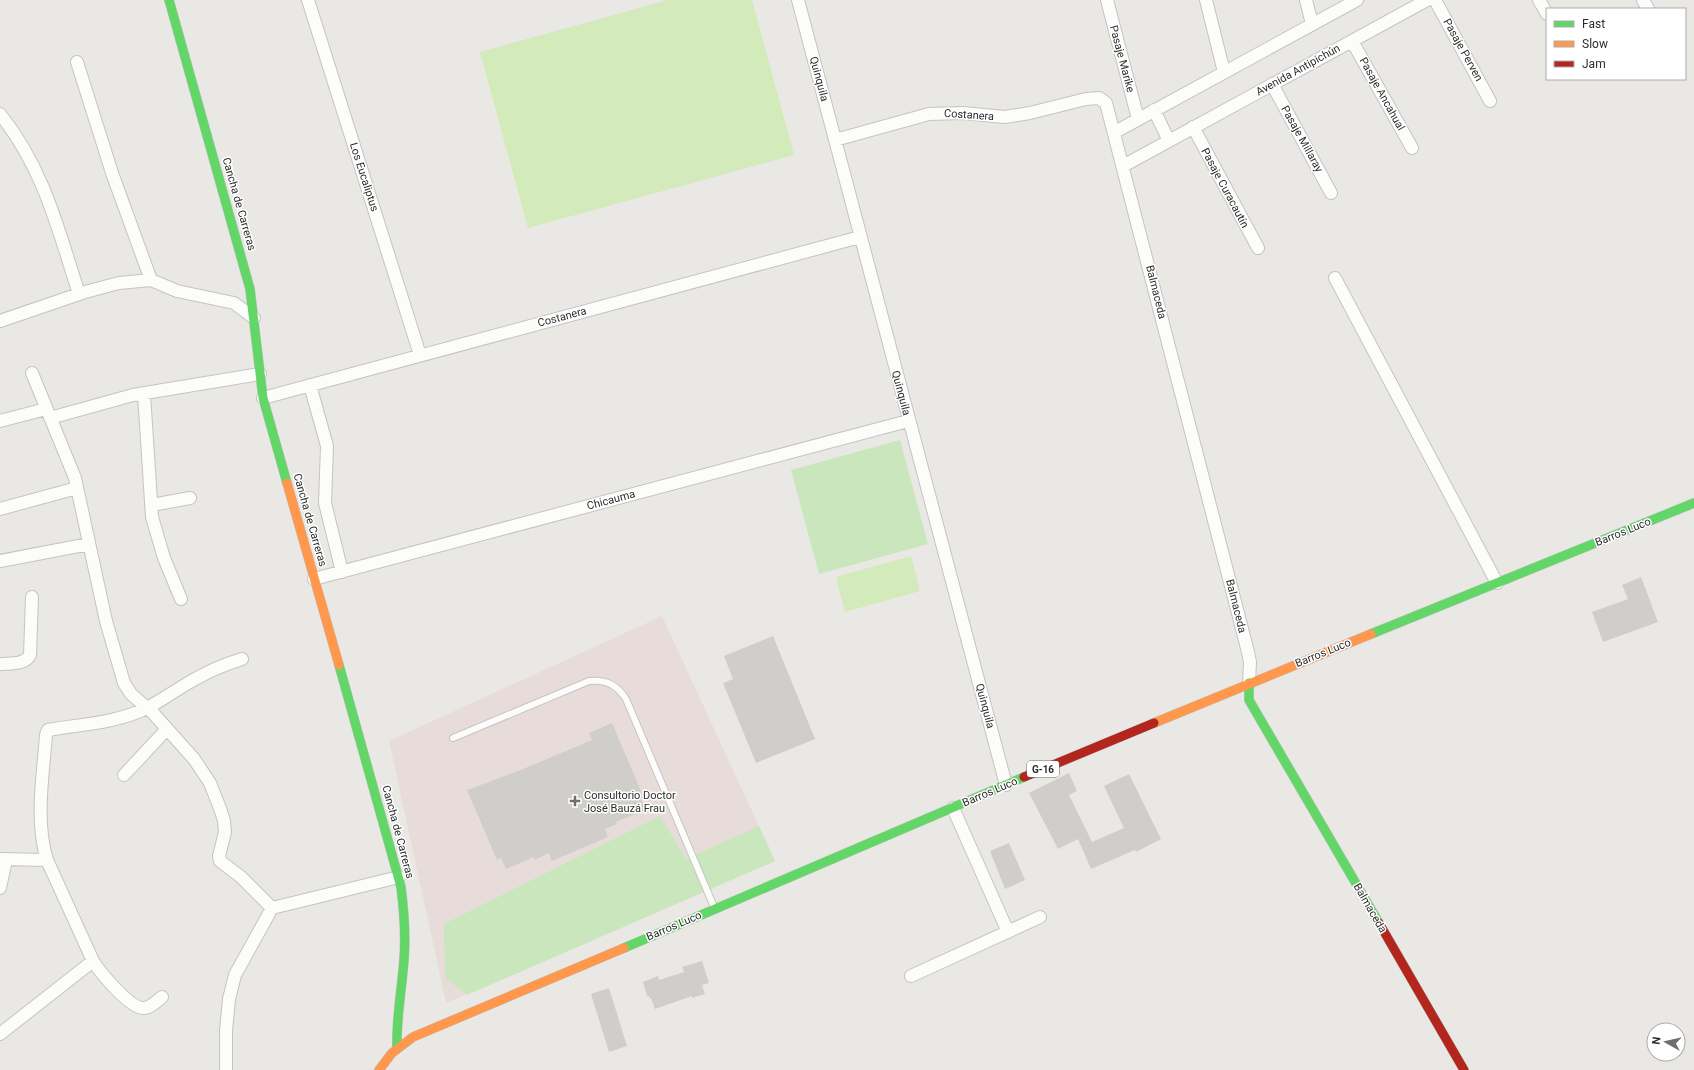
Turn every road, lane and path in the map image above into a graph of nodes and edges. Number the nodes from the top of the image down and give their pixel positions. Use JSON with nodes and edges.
{"nodes":[{"id":1,"x":169,"y":0,"type":"edge"},
{"id":2,"x":308,"y":0,"type":"edge"},
{"id":3,"x":798,"y":0,"type":"edge"},
{"id":4,"x":1107,"y":0,"type":"edge"},
{"id":5,"x":1206,"y":0,"type":"edge"},
{"id":6,"x":1306,"y":0,"type":"edge"},
{"id":7,"x":1357,"y":0,"type":"edge"},
{"id":8,"x":1427,"y":0,"type":"edge"},
{"id":9,"x":1435,"y":0,"type":"edge"},
{"id":10,"x":1539,"y":0,"type":"edge"},
{"id":11,"x":1546,"y":12,"type":"edge"},
{"id":12,"x":1312,"y":24,"type":"junction"},
{"id":13,"x":1352,"y":41,"type":"junction"},
{"id":14,"x":77,"y":62,"type":"dead end"},
{"id":15,"x":1224,"y":72,"type":"junction"},
{"id":16,"x":1272,"y":84,"type":"junction"},
{"id":17,"x":1104,"y":100,"type":"joint"},
{"id":18,"x":1490,"y":101,"type":"dead end"},
{"id":19,"x":1154,"y":110,"type":"junction"},
{"id":20,"x":0,"y":114,"type":"edge"},
{"id":21,"x":1138,"y":119,"type":"junction"},
{"id":22,"x":1193,"y":127,"type":"junction"},
{"id":23,"x":1114,"y":132,"type":"junction"},
{"id":24,"x":835,"y":140,"type":"junction"},
{"id":25,"x":1169,"y":141,"type":"junction"},
{"id":26,"x":1412,"y":148,"type":"dead end"},
{"id":27,"x":1123,"y":166,"type":"junction"},
{"id":28,"x":1331,"y":193,"type":"dead end"},
{"id":29,"x":860,"y":237,"type":"junction"},
{"id":30,"x":1258,"y":248,"type":"dead end"},
{"id":31,"x":1335,"y":278,"type":"dead end"},
{"id":32,"x":151,"y":280,"type":"junction"},
{"id":33,"x":79,"y":294,"type":"junction"},
{"id":34,"x":254,"y":318,"type":"junction"},
{"id":35,"x":0,"y":321,"type":"edge"},
{"id":36,"x":420,"y":355,"type":"junction"},
{"id":37,"x":32,"y":373,"type":"dead end"},
{"id":38,"x":260,"y":374,"type":"junction"},
{"id":39,"x":310,"y":385,"type":"junction"},
{"id":40,"x":144,"y":394,"type":"junction"},
{"id":41,"x":263,"y":398,"type":"junction"},
{"id":42,"x":48,"y":414,"type":"junction"},
{"id":43,"x":0,"y":421,"type":"edge"},
{"id":44,"x":908,"y":421,"type":"junction"},
{"id":45,"x":77,"y":488,"type":"junction"},
{"id":46,"x":190,"y":498,"type":"dead end"},
{"id":47,"x":1694,"y":503,"type":"edge"},
{"id":48,"x":152,"y":505,"type":"junction"},
{"id":49,"x":0,"y":509,"type":"edge"},
{"id":50,"x":90,"y":544,"type":"junction"},
{"id":51,"x":0,"y":561,"type":"edge"},
{"id":52,"x":342,"y":572,"type":"junction"},
{"id":53,"x":314,"y":579,"type":"junction"},
{"id":54,"x":1498,"y":583,"type":"junction"},
{"id":55,"x":32,"y":597,"type":"dead end"},
{"id":56,"x":181,"y":599,"type":"dead end"},
{"id":57,"x":242,"y":659,"type":"dead end"},
{"id":58,"x":0,"y":664,"type":"edge"},
{"id":59,"x":1249,"y":683,"type":"junction"},
{"id":60,"x":147,"y":708,"type":"junction"},
{"id":61,"x":167,"y":729,"type":"junction"},
{"id":62,"x":453,"y":738,"type":"dead end"},
{"id":63,"x":124,"y":774,"type":"dead end"},
{"id":64,"x":1006,"y":785,"type":"junction"},
{"id":65,"x":953,"y":808,"type":"junction"},
{"id":66,"x":3,"y":859,"type":"edge"},
{"id":67,"x":47,"y":860,"type":"junction"},
{"id":68,"x":399,"y":877,"type":"junction"},
{"id":69,"x":0,"y":888,"type":"edge"},
{"id":70,"x":272,"y":908,"type":"junction"},
{"id":71,"x":715,"y":908,"type":"junction"},
{"id":72,"x":1040,"y":917,"type":"dead end"},
{"id":73,"x":1008,"y":932,"type":"junction"},
{"id":74,"x":93,"y":961,"type":"junction"},
{"id":75,"x":911,"y":976,"type":"dead end"},
{"id":76,"x":162,"y":997,"type":"dead end"},
{"id":77,"x":0,"y":1034,"type":"edge"},
{"id":78,"x":397,"y":1048,"type":"junction"},
{"id":79,"x":226,"y":1070,"type":"edge"},
{"id":80,"x":379,"y":1070,"type":"edge"},
{"id":81,"x":1464,"y":1070,"type":"edge"}],
"edges":[{"from":1,"to":34,"type":"street","name":"Cancha de Carreras"},
{"from":2,"to":36,"type":"street","name":"Los Eucaliptus"},
{"from":3,"to":24,"type":"street","name":"Quinquila"},
{"from":4,"to":21,"type":"street","name":"Pasaje Marike"},
{"from":5,"to":15,"type":"street"},
{"from":6,"to":12,"type":"street"},
{"from":7,"to":12,"type":"street"},
{"from":8,"to":13,"type":"street","name":"Avenida Antipichún"},
{"from":9,"to":18,"type":"street","name":"Pasaje Perven"},
{"from":10,"to":11,"type":"street"},
{"from":12,"to":15,"type":"street"},
{"from":13,"to":16,"type":"street","name":"Avenida Antipichún"},
{"from":13,"to":26,"type":"street","name":"Pasaje Ancahual"},
{"from":14,"to":32,"type":"street"},
{"from":15,"to":19,"type":"street"},
{"from":16,"to":22,"type":"street","name":"Avenida Antipichún"},
{"from":16,"to":28,"type":"street","name":"Pasaje Millaray"},
{"from":17,"to":23,"type":"street","name":"Balmaceda"},
{"from":17,"to":24,"type":"street","name":"Costanera"},
{"from":19,"to":21,"type":"street"},
{"from":19,"to":25,"type":"street"},
{"from":20,"to":33,"type":"street"},
{"from":21,"to":23,"type":"street"},
{"from":22,"to":25,"type":"street","name":"Avenida Antipichún"},
{"from":22,"to":30,"type":"street","name":"Pasaje Curacautín"},
{"from":23,"to":27,"type":"street","name":"Balmaceda"},
{"from":24,"to":29,"type":"street","name":"Quinquila"},
{"from":25,"to":27,"type":"street","name":"Avenida Antipichún"},
{"from":27,"to":59,"type":"street","name":"Balmaceda"},
{"from":29,"to":36,"type":"street","name":"Costanera"},
{"from":29,"to":44,"type":"street","name":"Quinquila"},
{"from":31,"to":54,"type":"street"},
{"from":32,"to":33,"type":"street"},
{"from":32,"to":34,"type":"street"},
{"from":33,"to":35,"type":"street"},
{"from":34,"to":38,"type":"street","name":"Cancha de Carreras"},
{"from":36,"to":39,"type":"street","name":"Costanera"},
{"from":37,"to":42,"type":"street"},
{"from":38,"to":40,"type":"street"},
{"from":38,"to":41,"type":"street","name":"Cancha de Carreras"},
{"from":39,"to":41,"type":"street","name":"Costanera"},
{"from":39,"to":52,"type":"street"},
{"from":40,"to":42,"type":"street"},
{"from":40,"to":48,"type":"street"},
{"from":41,"to":53,"type":"street","name":"Cancha de Carreras"},
{"from":42,"to":43,"type":"street"},
{"from":42,"to":45,"type":"street"},
{"from":44,"to":52,"type":"street","name":"Chicauma"},
{"from":44,"to":64,"type":"street","name":"Quinquila"},
{"from":45,"to":49,"type":"street"},
{"from":45,"to":50,"type":"street"},
{"from":46,"to":48,"type":"street"},
{"from":47,"to":54,"type":"street","name":"Barros Luco","number":"G-16"},
{"from":48,"to":56,"type":"street"},
{"from":50,"to":51,"type":"street"},
{"from":50,"to":60,"type":"street"},
{"from":52,"to":53,"type":"street","name":"Chicauma"},
{"from":53,"to":68,"type":"street","name":"Cancha de Carreras"},
{"from":54,"to":59,"type":"street","name":"Barros Luco","number":"G-16"},
{"from":55,"to":58,"type":"street"},
{"from":57,"to":60,"type":"street"},
{"from":59,"to":64,"type":"street","name":"Barros Luco","number":"G-16"},
{"from":59,"to":81,"type":"street","name":"Balmaceda"},
{"from":60,"to":61,"type":"street"},
{"from":60,"to":67,"type":"street"},
{"from":61,"to":63,"type":"street"},
{"from":61,"to":70,"type":"street"},
{"from":62,"to":71,"type":"lane"},
{"from":64,"to":65,"type":"street","name":"Barros Luco","number":"G-16"},
{"from":65,"to":71,"type":"street","name":"Barros Luco","number":"G-16"},
{"from":65,"to":73,"type":"street","name":"Barros Luco"},
{"from":66,"to":67,"type":"street"},
{"from":66,"to":69,"type":"street"},
{"from":67,"to":74,"type":"street"},
{"from":68,"to":70,"type":"street"},
{"from":68,"to":78,"type":"street","name":"Cancha de Carreras"},
{"from":70,"to":79,"type":"street"},
{"from":71,"to":78,"type":"street","name":"Barros Luco","number":"G-16"},
{"from":72,"to":73,"type":"street"},
{"from":73,"to":75,"type":"street"},
{"from":74,"to":76,"type":"street"},
{"from":74,"to":77,"type":"street"},
{"from":78,"to":80,"type":"street","number":"G-16"}]}
